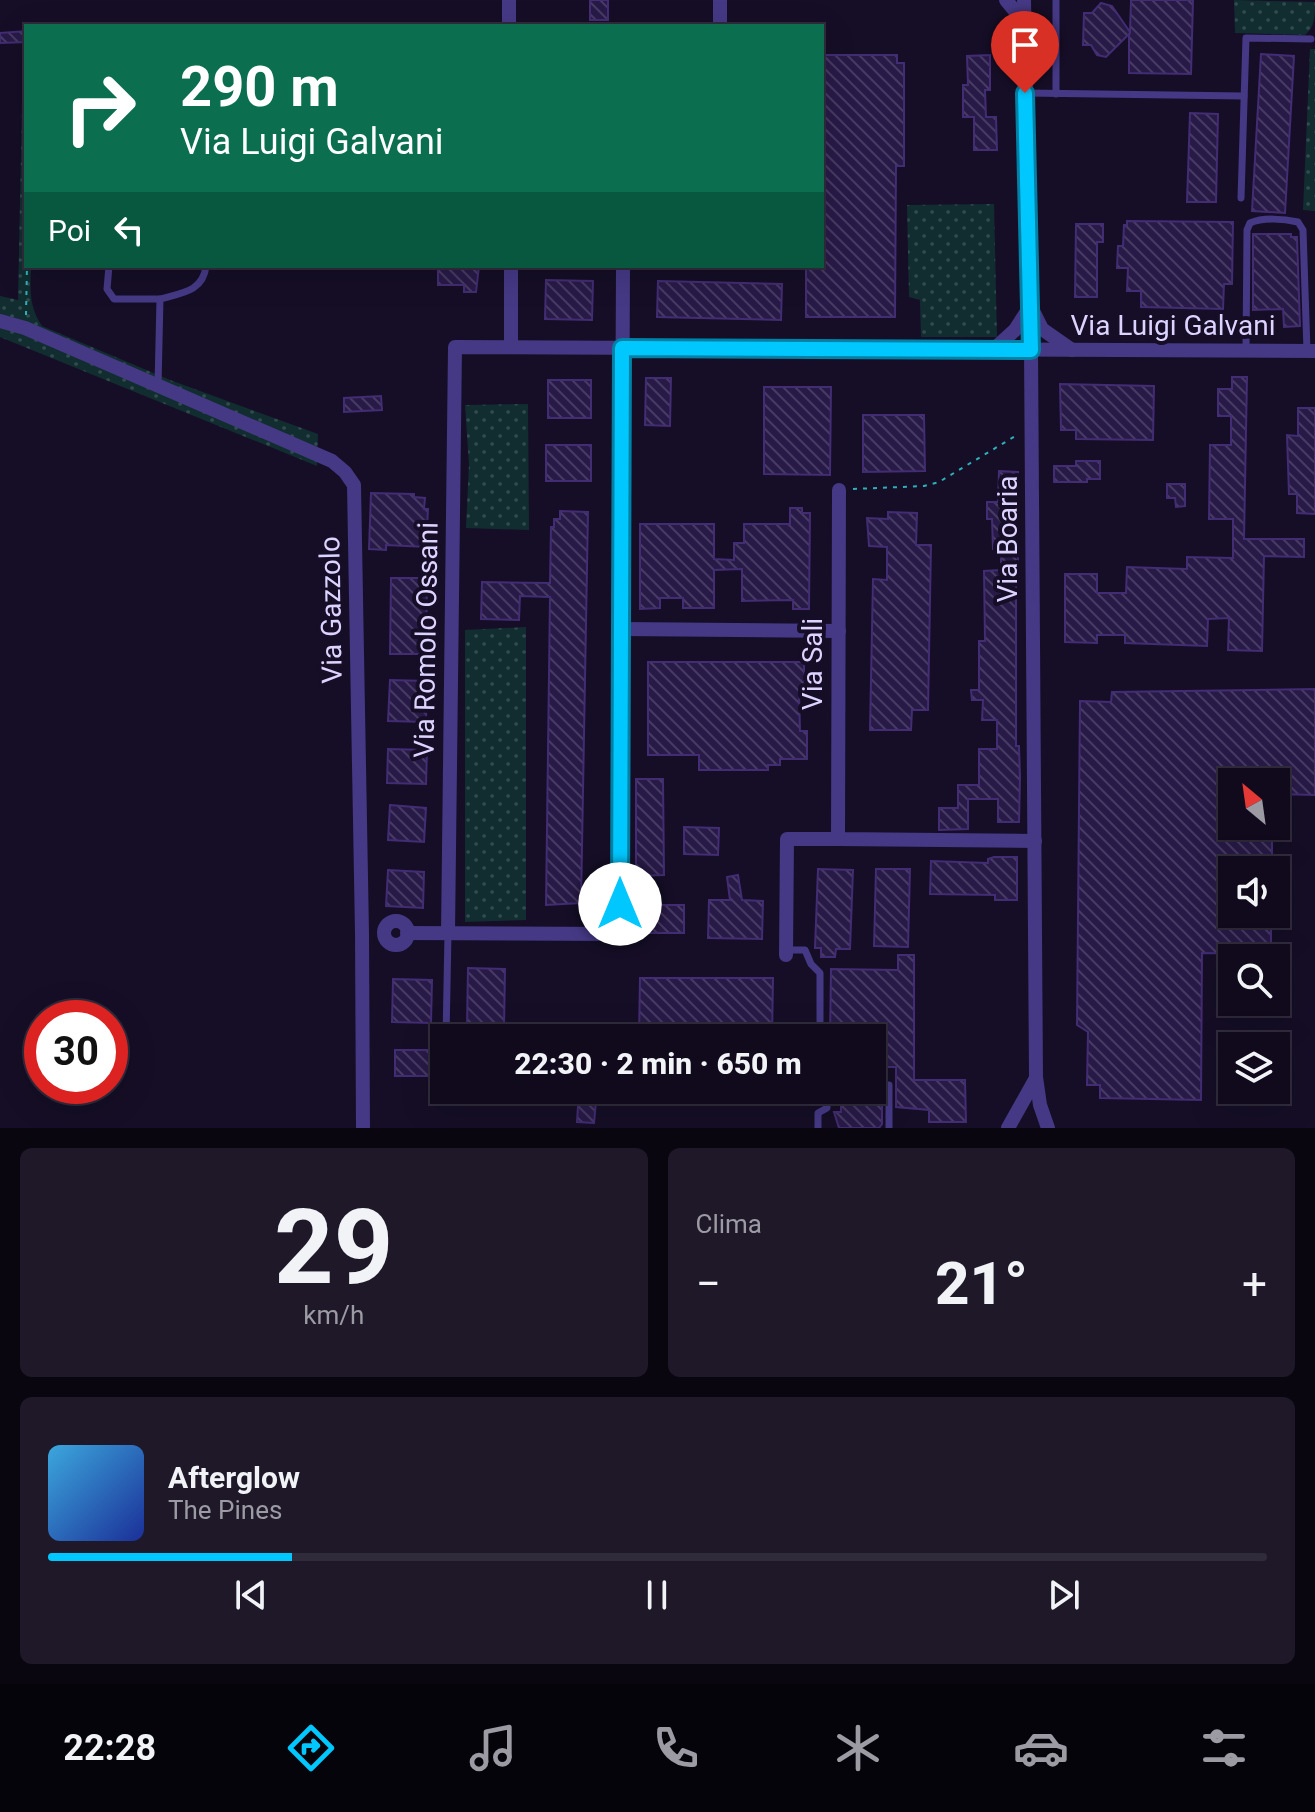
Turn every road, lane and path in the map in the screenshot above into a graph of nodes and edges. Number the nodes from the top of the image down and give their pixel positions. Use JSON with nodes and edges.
{"nodes":[{"id":1,"x":509,"y":0,"type":"edge"},
{"id":2,"x":720,"y":0,"type":"edge"},
{"id":3,"x":1006,"y":0,"type":"edge"},
{"id":4,"x":1024,"y":0,"type":"edge"},
{"id":5,"x":1056,"y":0,"type":"edge"},
{"id":6,"x":1024,"y":22,"type":"junction"},
{"id":7,"x":509,"y":24,"type":"edge"},
{"id":8,"x":720,"y":24,"type":"edge"},
{"id":9,"x":1311,"y":39,"type":"dead end"},
{"id":10,"x":1025,"y":93,"type":"junction"},
{"id":11,"x":1056,"y":94,"type":"junction"},
{"id":12,"x":1244,"y":96,"type":"junction"},
{"id":13,"x":1241,"y":198,"type":"dead end"},
{"id":14,"x":27,"y":268,"type":"edge"},
{"id":15,"x":109,"y":268,"type":"edge"},
{"id":16,"x":205,"y":268,"type":"edge"},
{"id":17,"x":511,"y":268,"type":"edge"},
{"id":18,"x":623,"y":268,"type":"edge"},
{"id":19,"x":160,"y":299,"type":"junction"},
{"id":20,"x":1030,"y":305,"type":"junction"},
{"id":21,"x":0,"y":321,"type":"edge"},
{"id":22,"x":25,"y":328,"type":"junction"},
{"id":23,"x":455,"y":347,"type":"joint"},
{"id":24,"x":511,"y":347,"type":"junction"},
{"id":25,"x":622,"y":348,"type":"junction"},
{"id":26,"x":993,"y":350,"type":"junction"},
{"id":27,"x":1031,"y":350,"type":"junction"},
{"id":28,"x":1074,"y":350,"type":"junction"},
{"id":29,"x":1246,"y":351,"type":"junction"},
{"id":30,"x":1311,"y":351,"type":"edge"},
{"id":31,"x":158,"y":385,"type":"junction"},
{"id":32,"x":1032,"y":426,"type":"junction"},
{"id":33,"x":839,"y":490,"type":"joint"},
{"id":34,"x":622,"y":629,"type":"junction"},
{"id":35,"x":839,"y":631,"type":"junction"},
{"id":36,"x":838,"y":839,"type":"junction"},
{"id":37,"x":1035,"y":841,"type":"junction"},
{"id":38,"x":362,"y":933,"type":"junction"},
{"id":39,"x":448,"y":933,"type":"junction"},
{"id":40,"x":786,"y":952,"type":"joint"},
{"id":41,"x":446,"y":1024,"type":"edge"},
{"id":42,"x":820,"y":1024,"type":"edge"},
{"id":43,"x":1036,"y":1077,"type":"junction"},
{"id":44,"x":886,"y":1085,"type":"edge"},
{"id":45,"x":827,"y":1104,"type":"edge"},
{"id":46,"x":1010,"y":1127,"type":"edge"},
{"id":47,"x":363,"y":1128,"type":"edge"},
{"id":48,"x":818,"y":1128,"type":"edge"},
{"id":49,"x":889,"y":1128,"type":"edge"},
{"id":50,"x":1048,"y":1128,"type":"edge"}],
"edges":[{"from":1,"to":7,"type":"street"},
{"from":2,"to":8,"type":"street"},
{"from":3,"to":6,"type":"street"},
{"from":4,"to":6,"type":"street","name":"Via Boaria"},
{"from":5,"to":11,"type":"lane"},
{"from":6,"to":10,"type":"street","name":"Via Boaria"},
{"from":9,"to":12,"type":"lane"},
{"from":10,"to":11,"type":"lane"},
{"from":10,"to":20,"type":"street","name":"Via Boaria"},
{"from":11,"to":12,"type":"lane"},
{"from":12,"to":13,"type":"lane"},
{"from":14,"to":22,"type":"path"},
{"from":15,"to":19,"type":"lane"},
{"from":16,"to":19,"type":"lane"},
{"from":17,"to":24,"type":"street"},
{"from":18,"to":25,"type":"street"},
{"from":19,"to":31,"type":"lane"},
{"from":20,"to":26,"type":"street"},
{"from":20,"to":27,"type":"street","name":"Via Boaria"},
{"from":20,"to":28,"type":"street"},
{"from":21,"to":22,"type":"street","name":"Via Gazzolo"},
{"from":22,"to":31,"type":"street","name":"Via Gazzolo"},
{"from":23,"to":24,"type":"street","name":"Via Luigi Galvani"},
{"from":23,"to":39,"type":"street","name":"Via Romolo Ossani"},
{"from":24,"to":25,"type":"street","name":"Via Luigi Galvani"},
{"from":25,"to":26,"type":"street","name":"Via Luigi Galvani"},
{"from":25,"to":34,"type":"street"},
{"from":26,"to":27,"type":"street","name":"Via Luigi Galvani"},
{"from":27,"to":28,"type":"street","name":"Via Luigi Galvani"},
{"from":27,"to":32,"type":"street","name":"Via Boaria"},
{"from":28,"to":29,"type":"street","name":"Via Luigi Galvani"},
{"from":29,"to":30,"type":"street","name":"Via Luigi Galvani"},
{"from":29,"to":30,"type":"lane"},
{"from":31,"to":38,"type":"street","name":"Via Gazzolo"},
{"from":32,"to":33,"type":"path"},
{"from":32,"to":37,"type":"street","name":"Via Boaria"},
{"from":33,"to":35,"type":"street","name":"Via Sali"},
{"from":34,"to":35,"type":"street"},
{"from":34,"to":39,"type":"street"},
{"from":35,"to":36,"type":"street","name":"Via Sali"},
{"from":36,"to":37,"type":"street"},
{"from":36,"to":40,"type":"street"},
{"from":37,"to":43,"type":"street","name":"Via Boaria"},
{"from":38,"to":39,"type":"street"},
{"from":38,"to":47,"type":"street","name":"Via Gazzolo"},
{"from":39,"to":41,"type":"lane"},
{"from":40,"to":42,"type":"lane"},
{"from":43,"to":46,"type":"street","name":"Via Boaria"},
{"from":43,"to":50,"type":"street","name":"Via Boaria"},
{"from":44,"to":49,"type":"lane"},
{"from":45,"to":48,"type":"lane"}]}
